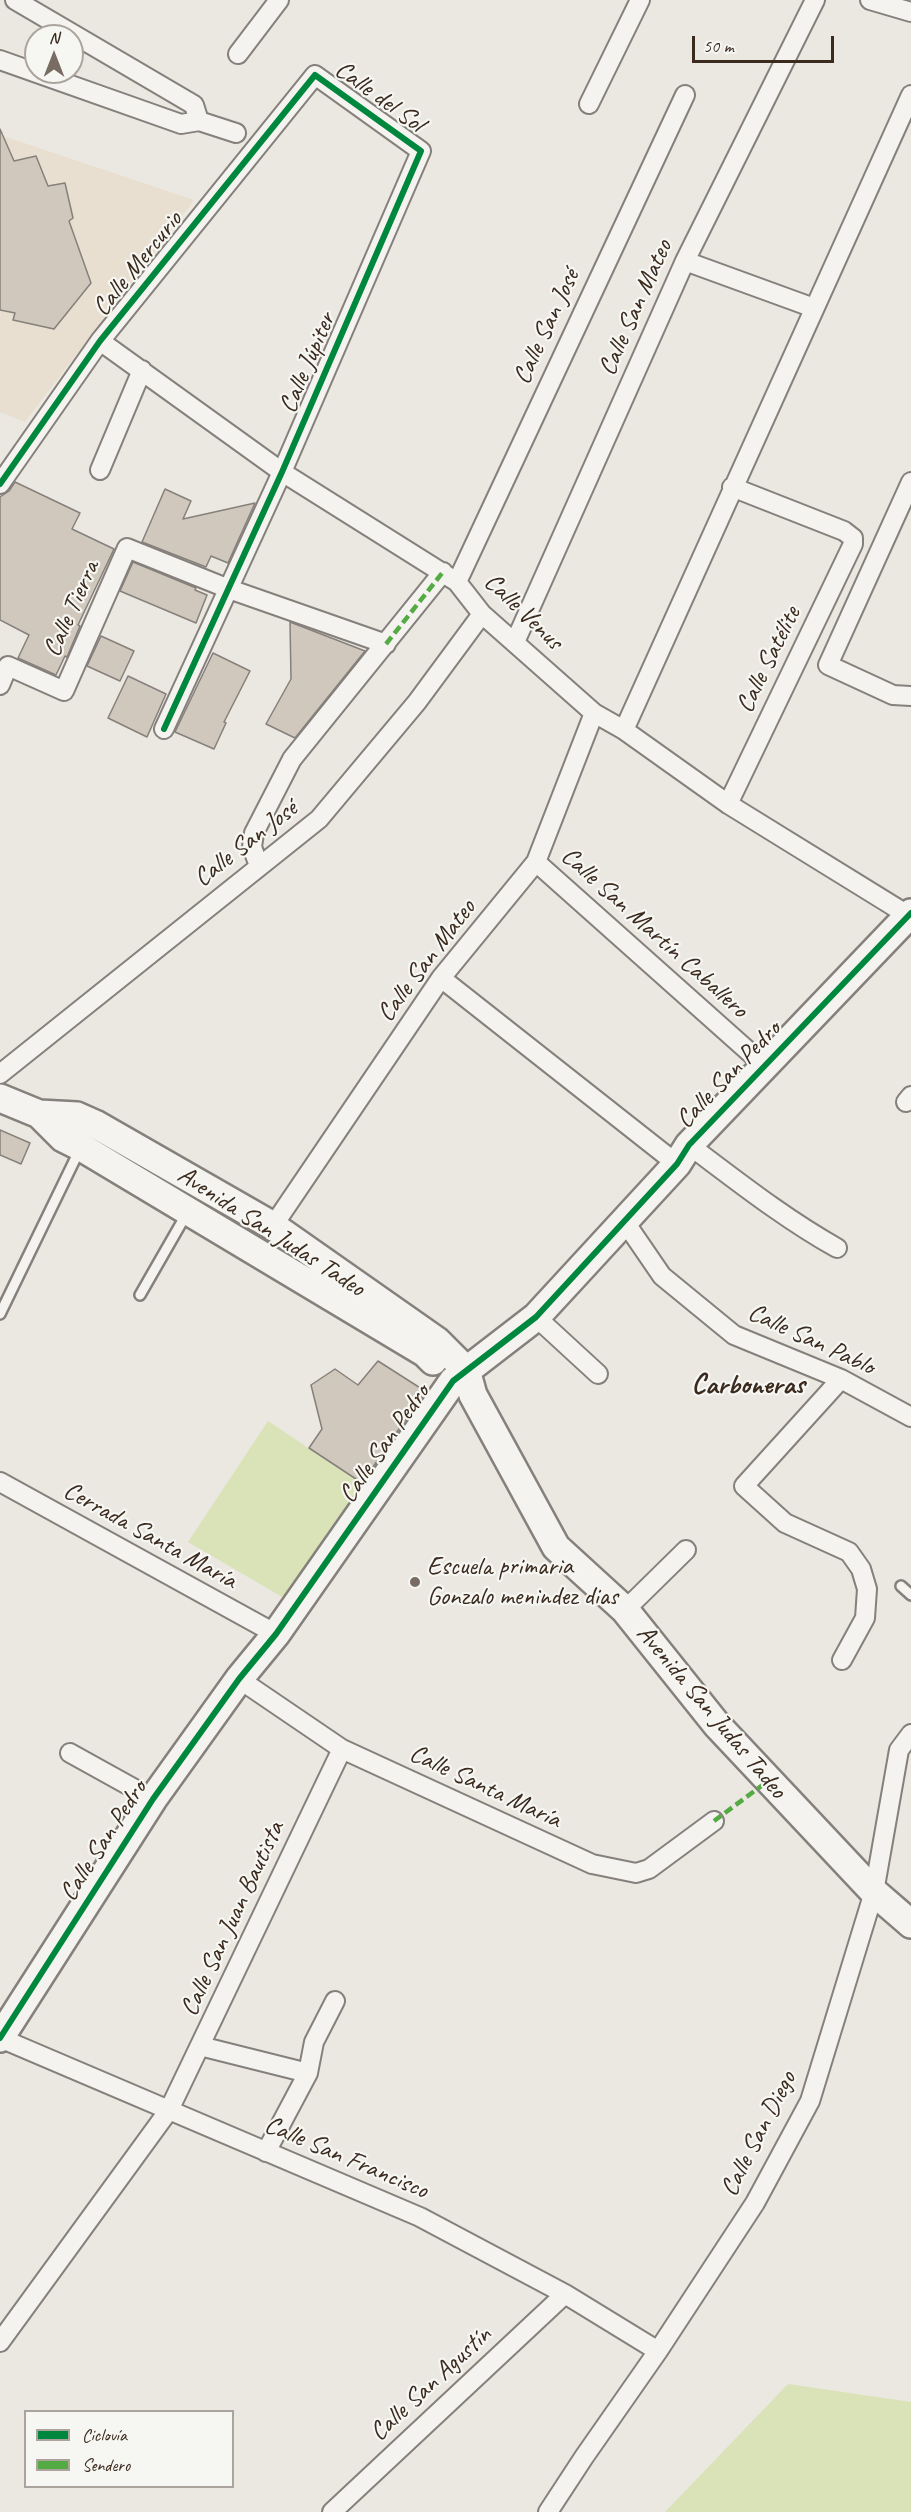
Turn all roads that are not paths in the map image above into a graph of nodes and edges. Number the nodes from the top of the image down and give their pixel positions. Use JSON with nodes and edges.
{"nodes":[{"id":1,"x":15,"y":0,"type":"edge"},
{"id":2,"x":640,"y":0,"type":"edge"},
{"id":3,"x":815,"y":0,"type":"edge"},
{"id":4,"x":870,"y":0,"type":"edge"},
{"id":5,"x":271,"y":2,"type":"edge"},
{"id":6,"x":911,"y":12,"type":"edge"},
{"id":7,"x":238,"y":54,"type":"dead end"},
{"id":8,"x":0,"y":60,"type":"edge"},
{"id":9,"x":315,"y":75,"type":"joint"},
{"id":10,"x":685,"y":95,"type":"dead end"},
{"id":11,"x":911,"y":95,"type":"edge"},
{"id":12,"x":590,"y":104,"type":"dead end"},
{"id":13,"x":199,"y":121,"type":"junction"},
{"id":14,"x":237,"y":133,"type":"dead end"},
{"id":15,"x":421,"y":150,"type":"joint"},
{"id":16,"x":685,"y":261,"type":"junction"},
{"id":17,"x":814,"y":308,"type":"junction"},
{"id":18,"x":100,"y":341,"type":"junction"},
{"id":19,"x":142,"y":370,"type":"junction"},
{"id":20,"x":100,"y":470,"type":"dead end"},
{"id":21,"x":282,"y":472,"type":"junction"},
{"id":22,"x":911,"y":482,"type":"edge"},
{"id":23,"x":0,"y":484,"type":"edge"},
{"id":24,"x":732,"y":487,"type":"junction"},
{"id":25,"x":450,"y":577,"type":"junction"},
{"id":26,"x":229,"y":589,"type":"junction"},
{"id":27,"x":482,"y":614,"type":"junction"},
{"id":28,"x":515,"y":642,"type":"junction"},
{"id":29,"x":386,"y":644,"type":"junction"},
{"id":30,"x":0,"y":685,"type":"edge"},
{"id":31,"x":911,"y":696,"type":"edge"},
{"id":32,"x":594,"y":713,"type":"junction"},
{"id":33,"x":164,"y":729,"type":"dead end"},
{"id":34,"x":624,"y":730,"type":"junction"},
{"id":35,"x":728,"y":804,"type":"junction"},
{"id":36,"x":536,"y":862,"type":"junction"},
{"id":37,"x":258,"y":866,"type":"junction"},
{"id":38,"x":910,"y":915,"type":"edge"},
{"id":39,"x":441,"y":978,"type":"junction"},
{"id":40,"x":765,"y":1066,"type":"junction"},
{"id":41,"x":0,"y":1074,"type":"edge"},
{"id":42,"x":0,"y":1098,"type":"edge"},
{"id":43,"x":88,"y":1135,"type":"junction"},
{"id":44,"x":683,"y":1154,"type":"junction"},
{"id":45,"x":188,"y":1211,"type":"junction"},
{"id":46,"x":625,"y":1222,"type":"junction"},
{"id":47,"x":273,"y":1226,"type":"junction"},
{"id":48,"x":837,"y":1248,"type":"dead end"},
{"id":49,"x":140,"y":1295,"type":"dead end"},
{"id":50,"x":0,"y":1314,"type":"edge"},
{"id":51,"x":536,"y":1317,"type":"junction"},
{"id":52,"x":598,"y":1374,"type":"dead end"},
{"id":53,"x":841,"y":1379,"type":"junction"},
{"id":54,"x":464,"y":1382,"type":"junction"},
{"id":55,"x":911,"y":1417,"type":"edge"},
{"id":56,"x":0,"y":1482,"type":"edge"},
{"id":57,"x":686,"y":1550,"type":"dead end"},
{"id":58,"x":901,"y":1586,"type":"dead end"},
{"id":59,"x":911,"y":1595,"type":"edge"},
{"id":60,"x":626,"y":1610,"type":"junction"},
{"id":61,"x":276,"y":1634,"type":"junction"},
{"id":62,"x":842,"y":1660,"type":"dead end"},
{"id":63,"x":239,"y":1679,"type":"junction"},
{"id":64,"x":911,"y":1734,"type":"edge"},
{"id":65,"x":342,"y":1749,"type":"junction"},
{"id":66,"x":70,"y":1753,"type":"dead end"},
{"id":67,"x":153,"y":1799,"type":"junction"},
{"id":68,"x":714,"y":1821,"type":"dead end"},
{"id":69,"x":874,"y":1892,"type":"junction"},
{"id":70,"x":911,"y":1924,"type":"edge"},
{"id":71,"x":335,"y":2001,"type":"dead end"},
{"id":72,"x":0,"y":2038,"type":"edge"},
{"id":73,"x":200,"y":2046,"type":"junction"},
{"id":74,"x":308,"y":2073,"type":"junction"},
{"id":75,"x":169,"y":2110,"type":"junction"},
{"id":76,"x":266,"y":2152,"type":"junction"},
{"id":77,"x":565,"y":2294,"type":"junction"},
{"id":78,"x":0,"y":2342,"type":"edge"},
{"id":79,"x":658,"y":2351,"type":"junction"},
{"id":80,"x":332,"y":2512,"type":"edge"},
{"id":81,"x":548,"y":2512,"type":"edge"}],
"edges":[{"from":1,"to":13,"type":"street"},
{"from":2,"to":12,"type":"street"},
{"from":3,"to":16,"type":"street","name":"Calle San Mateo"},
{"from":4,"to":6,"type":"street"},
{"from":5,"to":7,"type":"street"},
{"from":8,"to":13,"type":"street"},
{"from":9,"to":15,"type":"street","name":"Calle del Sol"},
{"from":9,"to":18,"type":"street","name":"Calle Mercurio"},
{"from":10,"to":25,"type":"street","name":"Calle San José"},
{"from":11,"to":17,"type":"street"},
{"from":13,"to":14,"type":"street"},
{"from":15,"to":21,"type":"street","name":"Calle Júpiter"},
{"from":16,"to":17,"type":"street"},
{"from":16,"to":28,"type":"street","name":"Calle San Mateo"},
{"from":17,"to":24,"type":"street"},
{"from":18,"to":19,"type":"street","name":"Calle Venus"},
{"from":18,"to":23,"type":"street","name":"Calle Mercurio"},
{"from":19,"to":20,"type":"street"},
{"from":19,"to":21,"type":"street","name":"Calle Venus"},
{"from":21,"to":25,"type":"street","name":"Calle Venus"},
{"from":21,"to":26,"type":"street","name":"Calle Júpiter"},
{"from":22,"to":31,"type":"street"},
{"from":24,"to":34,"type":"street"},
{"from":24,"to":35,"type":"street","name":"Calle Satélite"},
{"from":25,"to":27,"type":"street","name":"Calle Venus"},
{"from":25,"to":29,"type":"street","name":"Calle San José"},
{"from":26,"to":29,"type":"street"},
{"from":26,"to":30,"type":"street","name":"Calle Tierra"},
{"from":26,"to":33,"type":"street","name":"Calle Júpiter"},
{"from":27,"to":28,"type":"street","name":"Calle Venus"},
{"from":27,"to":37,"type":"street","name":"Calle San José"},
{"from":28,"to":32,"type":"street","name":"Calle Venus"},
{"from":29,"to":37,"type":"street","name":"Calle San José"},
{"from":32,"to":34,"type":"street","name":"Calle Venus"},
{"from":32,"to":36,"type":"street","name":"Calle San Mateo"},
{"from":34,"to":35,"type":"street","name":"Calle Venus"},
{"from":35,"to":38,"type":"street","name":"Calle Venus"},
{"from":36,"to":39,"type":"street","name":"Calle San Mateo"},
{"from":36,"to":40,"type":"street","name":"Calle San Martín Caballero"},
{"from":37,"to":41,"type":"street","name":"Calle San José"},
{"from":38,"to":40,"type":"street","name":"Calle San Pedro"},
{"from":39,"to":44,"type":"street"},
{"from":39,"to":47,"type":"street","name":"Calle San Mateo"},
{"from":40,"to":44,"type":"street","name":"Calle San Pedro"},
{"from":42,"to":43,"type":"street","name":"Avenida San Judas Tadeo"},
{"from":43,"to":45,"type":"street","name":"Avenida San Judas Tadeo"},
{"from":43,"to":47,"type":"street","name":"Avenida San Judas Tadeo"},
{"from":43,"to":50,"type":"lane"},
{"from":44,"to":46,"type":"street","name":"Calle San Pedro"},
{"from":44,"to":48,"type":"street"},
{"from":45,"to":49,"type":"lane"},
{"from":45,"to":54,"type":"street","name":"Avenida San Judas Tadeo"},
{"from":46,"to":51,"type":"street","name":"Calle San Pedro"},
{"from":46,"to":53,"type":"street","name":"Calle San Pablo"},
{"from":47,"to":54,"type":"street","name":"Avenida San Judas Tadeo"},
{"from":51,"to":52,"type":"street"},
{"from":51,"to":54,"type":"street","name":"Calle San Pedro"},
{"from":53,"to":55,"type":"street","name":"Calle San Pablo"},
{"from":53,"to":62,"type":"street"},
{"from":54,"to":60,"type":"street","name":"Avenida San Judas Tadeo"},
{"from":54,"to":61,"type":"street","name":"Calle San Pedro"},
{"from":56,"to":61,"type":"street","name":"Cerrada Santa María"},
{"from":57,"to":60,"type":"street"},
{"from":58,"to":59,"type":"lane"},
{"from":60,"to":69,"type":"street","name":"Avenida San Judas Tadeo"},
{"from":61,"to":63,"type":"street","name":"Calle San Pedro"},
{"from":63,"to":65,"type":"street","name":"Calle Santa María"},
{"from":63,"to":67,"type":"street","name":"Calle San Pedro"},
{"from":64,"to":69,"type":"street","name":"Calle San Diego"},
{"from":65,"to":68,"type":"street","name":"Calle Santa María"},
{"from":65,"to":73,"type":"street","name":"Calle San Juan Bautista"},
{"from":66,"to":67,"type":"street"},
{"from":67,"to":72,"type":"street","name":"Calle San Pedro"},
{"from":69,"to":70,"type":"street","name":"Avenida San Judas Tadeo"},
{"from":69,"to":79,"type":"street","name":"Calle San Diego"},
{"from":71,"to":74,"type":"street"},
{"from":72,"to":75,"type":"street","name":"Calle San Francisco"},
{"from":73,"to":74,"type":"street"},
{"from":73,"to":75,"type":"street","name":"Calle San Juan Bautista"},
{"from":74,"to":76,"type":"street"},
{"from":75,"to":76,"type":"street","name":"Calle San Francisco"},
{"from":75,"to":78,"type":"street","name":"Calle San Juan Bautista"},
{"from":76,"to":77,"type":"street","name":"Calle San Francisco"},
{"from":77,"to":79,"type":"street","name":"Calle San Francisco"},
{"from":77,"to":80,"type":"street","name":"Calle San Agustín"},
{"from":79,"to":81,"type":"street","name":"Calle San Diego"}]}
